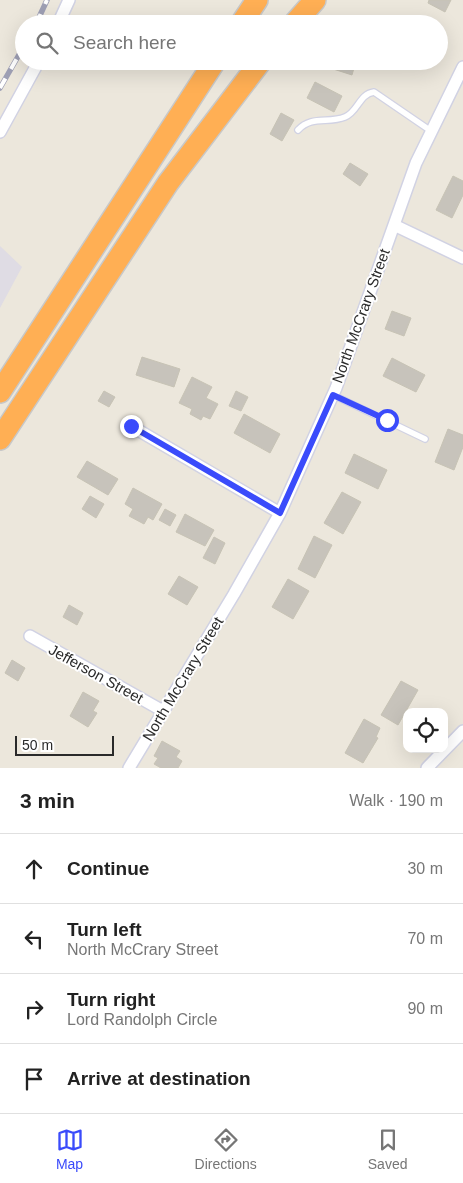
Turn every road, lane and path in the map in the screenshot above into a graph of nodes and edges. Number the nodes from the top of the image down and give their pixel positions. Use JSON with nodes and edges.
{"nodes":[{"id":1,"x":68,"y":0,"type":"edge"},
{"id":2,"x":257,"y":0,"type":"edge"},
{"id":3,"x":315,"y":0,"type":"edge"},
{"id":4,"x":62,"y":15,"type":"edge"},
{"id":5,"x":247,"y":15,"type":"edge"},
{"id":6,"x":302,"y":15,"type":"edge"},
{"id":7,"x":463,"y":67,"type":"edge"},
{"id":8,"x":34,"y":70,"type":"edge"},
{"id":9,"x":209,"y":70,"type":"edge"},
{"id":10,"x":253,"y":70,"type":"edge"},
{"id":11,"x":298,"y":130,"type":"dead end"},
{"id":12,"x":0,"y":132,"type":"edge"},
{"id":13,"x":431,"y":132,"type":"junction"},
{"id":14,"x":394,"y":225,"type":"junction"},
{"id":15,"x":463,"y":258,"type":"edge"},
{"id":16,"x":0,"y":392,"type":"edge"},
{"id":17,"x":333,"y":395,"type":"junction"},
{"id":18,"x":131,"y":426,"type":"dead end"},
{"id":19,"x":0,"y":439,"type":"edge"},
{"id":20,"x":425,"y":439,"type":"dead end"},
{"id":21,"x":280,"y":513,"type":"junction"},
{"id":22,"x":30,"y":636,"type":"dead end"},
{"id":23,"x":163,"y":711,"type":"junction"},
{"id":24,"x":463,"y":731,"type":"edge"},
{"id":25,"x":129,"y":768,"type":"edge"},
{"id":26,"x":427,"y":768,"type":"edge"}],
"edges":[{"from":1,"to":4,"type":"street"},
{"from":2,"to":5,"type":"highway"},
{"from":3,"to":6,"type":"highway"},
{"from":7,"to":13,"type":"street","name":"North McCrary Street"},
{"from":8,"to":12,"type":"street"},
{"from":9,"to":16,"type":"highway"},
{"from":10,"to":19,"type":"highway"},
{"from":11,"to":13,"type":"lane"},
{"from":13,"to":14,"type":"street","name":"North McCrary Street"},
{"from":14,"to":15,"type":"street"},
{"from":14,"to":17,"type":"street","name":"North McCrary Street"},
{"from":17,"to":20,"type":"lane"},
{"from":17,"to":21,"type":"street","name":"North McCrary Street"},
{"from":18,"to":21,"type":"street"},
{"from":21,"to":23,"type":"street","name":"North McCrary Street"},
{"from":22,"to":23,"type":"street","name":"Jefferson Street"},
{"from":23,"to":25,"type":"street","name":"North McCrary Street"},
{"from":24,"to":26,"type":"street"}]}
